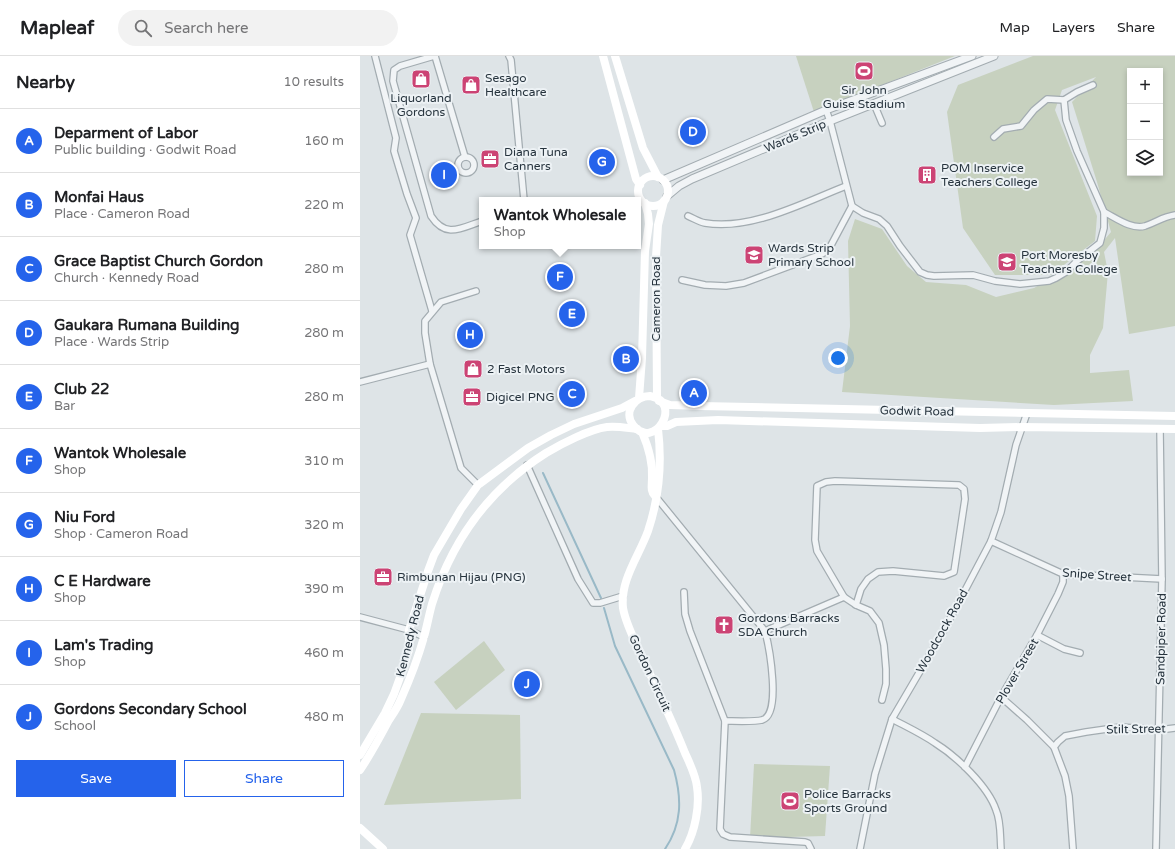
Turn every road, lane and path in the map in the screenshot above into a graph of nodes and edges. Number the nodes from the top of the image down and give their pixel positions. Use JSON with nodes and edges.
{"nodes":[{"id":1,"x":375,"y":56,"type":"edge"},
{"id":2,"x":435,"y":56,"type":"edge"},
{"id":3,"x":509,"y":56,"type":"edge"},
{"id":4,"x":603,"y":56,"type":"edge"},
{"id":5,"x":615,"y":56,"type":"edge"},
{"id":6,"x":972,"y":56,"type":"edge"},
{"id":7,"x":994,"y":56,"type":"edge"},
{"id":8,"x":1093,"y":85,"type":"dead end"},
{"id":9,"x":1064,"y":100,"type":"junction"},
{"id":10,"x":874,"y":104,"type":"junction"},
{"id":11,"x":826,"y":110,"type":"junction"},
{"id":12,"x":830,"y":121,"type":"junction"},
{"id":13,"x":882,"y":123,"type":"dead end"},
{"id":14,"x":994,"y":137,"type":"dead end"},
{"id":15,"x":466,"y":157,"type":"dead end"},
{"id":16,"x":660,"y":178,"type":"junction"},
{"id":17,"x":640,"y":185,"type":"junction"},
{"id":18,"x":846,"y":186,"type":"junction"},
{"id":19,"x":524,"y":197,"type":"edge"},
{"id":20,"x":640,"y":197,"type":"edge"},
{"id":21,"x":641,"y":198,"type":"edge"},
{"id":22,"x":665,"y":198,"type":"junction"},
{"id":23,"x":645,"y":203,"type":"junction"},
{"id":24,"x":852,"y":206,"type":"junction"},
{"id":25,"x":1104,"y":212,"type":"junction"},
{"id":26,"x":1175,"y":215,"type":"edge"},
{"id":27,"x":688,"y":216,"type":"dead end"},
{"id":28,"x":479,"y":222,"type":"edge"},
{"id":29,"x":682,"y":280,"type":"dead end"},
{"id":30,"x":476,"y":291,"type":"dead end"},
{"id":31,"x":432,"y":311,"type":"junction"},
{"id":32,"x":430,"y":364,"type":"junction"},
{"id":33,"x":360,"y":382,"type":"edge"},
{"id":34,"x":658,"y":399,"type":"junction"},
{"id":35,"x":637,"y":400,"type":"junction"},
{"id":36,"x":1027,"y":413,"type":"junction"},
{"id":37,"x":1175,"y":416,"type":"edge"},
{"id":38,"x":660,"y":427,"type":"junction"},
{"id":39,"x":1022,"y":427,"type":"junction"},
{"id":40,"x":1160,"y":429,"type":"junction"},
{"id":41,"x":1175,"y":429,"type":"edge"},
{"id":42,"x":640,"y":430,"type":"junction"},
{"id":43,"x":527,"y":465,"type":"junction"},
{"id":44,"x":478,"y":485,"type":"junction"},
{"id":45,"x":656,"y":497,"type":"junction"},
{"id":46,"x":991,"y":541,"type":"junction"},
{"id":47,"x":1063,"y":574,"type":"junction"},
{"id":48,"x":1162,"y":579,"type":"junction"},
{"id":49,"x":684,"y":592,"type":"dead end"},
{"id":50,"x":623,"y":596,"type":"junction"},
{"id":51,"x":844,"y":597,"type":"junction"},
{"id":52,"x":856,"y":605,"type":"junction"},
{"id":53,"x":360,"y":617,"type":"edge"},
{"id":54,"x":410,"y":630,"type":"junction"},
{"id":55,"x":765,"y":631,"type":"junction"},
{"id":56,"x":1037,"y":635,"type":"junction"},
{"id":57,"x":424,"y":637,"type":"junction"},
{"id":58,"x":1080,"y":653,"type":"dead end"},
{"id":59,"x":1001,"y":697,"type":"junction"},
{"id":60,"x":882,"y":700,"type":"dead end"},
{"id":61,"x":892,"y":719,"type":"junction"},
{"id":62,"x":725,"y":721,"type":"junction"},
{"id":63,"x":1175,"y":728,"type":"edge"},
{"id":64,"x":1159,"y":730,"type":"junction"},
{"id":65,"x":1054,"y":747,"type":"junction"},
{"id":66,"x":360,"y":755,"type":"edge"},
{"id":67,"x":965,"y":767,"type":"junction"},
{"id":68,"x":360,"y":770,"type":"edge"},
{"id":69,"x":360,"y":828,"type":"edge"},
{"id":70,"x":383,"y":849,"type":"edge"},
{"id":71,"x":685,"y":849,"type":"edge"},
{"id":72,"x":811,"y":849,"type":"edge"},
{"id":73,"x":860,"y":849,"type":"edge"},
{"id":74,"x":1001,"y":849,"type":"edge"},
{"id":75,"x":1073,"y":849,"type":"edge"},
{"id":76,"x":1156,"y":849,"type":"edge"}],
"edges":[{"from":1,"to":31,"type":"street"},
{"from":2,"to":15,"type":"street"},
{"from":2,"to":28,"type":"street"},
{"from":3,"to":19,"type":"street"},
{"from":4,"to":17,"type":"main road"},
{"from":5,"to":16,"type":"main road"},
{"from":6,"to":11,"type":"street","name":"Wards Strip"},
{"from":7,"to":10,"type":"street","name":"Wards Strip"},
{"from":8,"to":9,"type":"street"},
{"from":9,"to":14,"type":"street"},
{"from":9,"to":25,"type":"street"},
{"from":10,"to":12,"type":"street","name":"Wards Strip"},
{"from":10,"to":13,"type":"street"},
{"from":11,"to":12,"type":"street"},
{"from":11,"to":16,"type":"street","name":"Wards Strip"},
{"from":12,"to":18,"type":"street"},
{"from":12,"to":22,"type":"street","name":"Wards Strip"},
{"from":16,"to":17,"type":"main road"},
{"from":16,"to":22,"type":"main road"},
{"from":17,"to":20,"type":"main road"},
{"from":18,"to":24,"type":"street"},
{"from":18,"to":27,"type":"street"},
{"from":21,"to":23,"type":"main road"},
{"from":22,"to":23,"type":"main road"},
{"from":22,"to":34,"type":"main road","name":"Cameron Road"},
{"from":23,"to":35,"type":"main road","name":"Cameron Road"},
{"from":24,"to":25,"type":"street"},
{"from":24,"to":29,"type":"street"},
{"from":25,"to":26,"type":"street"},
{"from":30,"to":31,"type":"street"},
{"from":31,"to":32,"type":"street"},
{"from":32,"to":33,"type":"street"},
{"from":32,"to":44,"type":"street"},
{"from":34,"to":35,"type":"main road"},
{"from":34,"to":36,"type":"main road","name":"Godwit Road"},
{"from":34,"to":38,"type":"main road"},
{"from":35,"to":42,"type":"main road"},
{"from":35,"to":44,"type":"main road","name":"Kennedy Road"},
{"from":36,"to":37,"type":"main road","name":"Godwit Road"},
{"from":36,"to":39,"type":"street","name":"Woodcock Road"},
{"from":38,"to":39,"type":"main road","name":"Godwit Road"},
{"from":38,"to":42,"type":"main road"},
{"from":38,"to":45,"type":"main road","name":"Gordon Circuit"},
{"from":39,"to":40,"type":"main road","name":"Godwit Road"},
{"from":39,"to":46,"type":"street","name":"Woodcock Road"},
{"from":40,"to":41,"type":"main road","name":"Godwit Road"},
{"from":40,"to":48,"type":"street","name":"Sandpiper Road"},
{"from":42,"to":43,"type":"main road","name":"Kennedy Road"},
{"from":42,"to":45,"type":"main road","name":"Gordon Circuit"},
{"from":43,"to":50,"type":"street"},
{"from":43,"to":57,"type":"main road","name":"Kennedy Road"},
{"from":44,"to":54,"type":"main road","name":"Kennedy Road"},
{"from":45,"to":50,"type":"main road","name":"Gordon Circuit"},
{"from":45,"to":55,"type":"street"},
{"from":46,"to":47,"type":"street","name":"Snipe Street"},
{"from":46,"to":61,"type":"street","name":"Woodcock Road"},
{"from":47,"to":48,"type":"street","name":"Snipe Street"},
{"from":47,"to":56,"type":"street","name":"Plover Street"},
{"from":48,"to":64,"type":"street","name":"Sandpiper Road"},
{"from":49,"to":62,"type":"street"},
{"from":50,"to":71,"type":"main road","name":"Gordon Circuit"},
{"from":51,"to":52,"type":"street"},
{"from":51,"to":52,"type":"street"},
{"from":51,"to":55,"type":"street"},
{"from":52,"to":60,"type":"street"},
{"from":53,"to":54,"type":"street"},
{"from":54,"to":57,"type":"street"},
{"from":54,"to":66,"type":"main road","name":"Kennedy Road"},
{"from":55,"to":62,"type":"street"},
{"from":56,"to":58,"type":"street"},
{"from":56,"to":59,"type":"street","name":"Plover Street"},
{"from":57,"to":68,"type":"main road","name":"Kennedy Road"},
{"from":59,"to":65,"type":"street"},
{"from":59,"to":67,"type":"street","name":"Plover Street"},
{"from":61,"to":67,"type":"street"},
{"from":61,"to":73,"type":"street","name":"Woodcock Road"},
{"from":62,"to":72,"type":"street"},
{"from":63,"to":64,"type":"street","name":"Stilt Street"},
{"from":64,"to":65,"type":"street","name":"Stilt Street"},
{"from":64,"to":76,"type":"street","name":"Sandpiper Road"},
{"from":65,"to":75,"type":"street"},
{"from":67,"to":74,"type":"street"},
{"from":69,"to":70,"type":"main road"}]}
